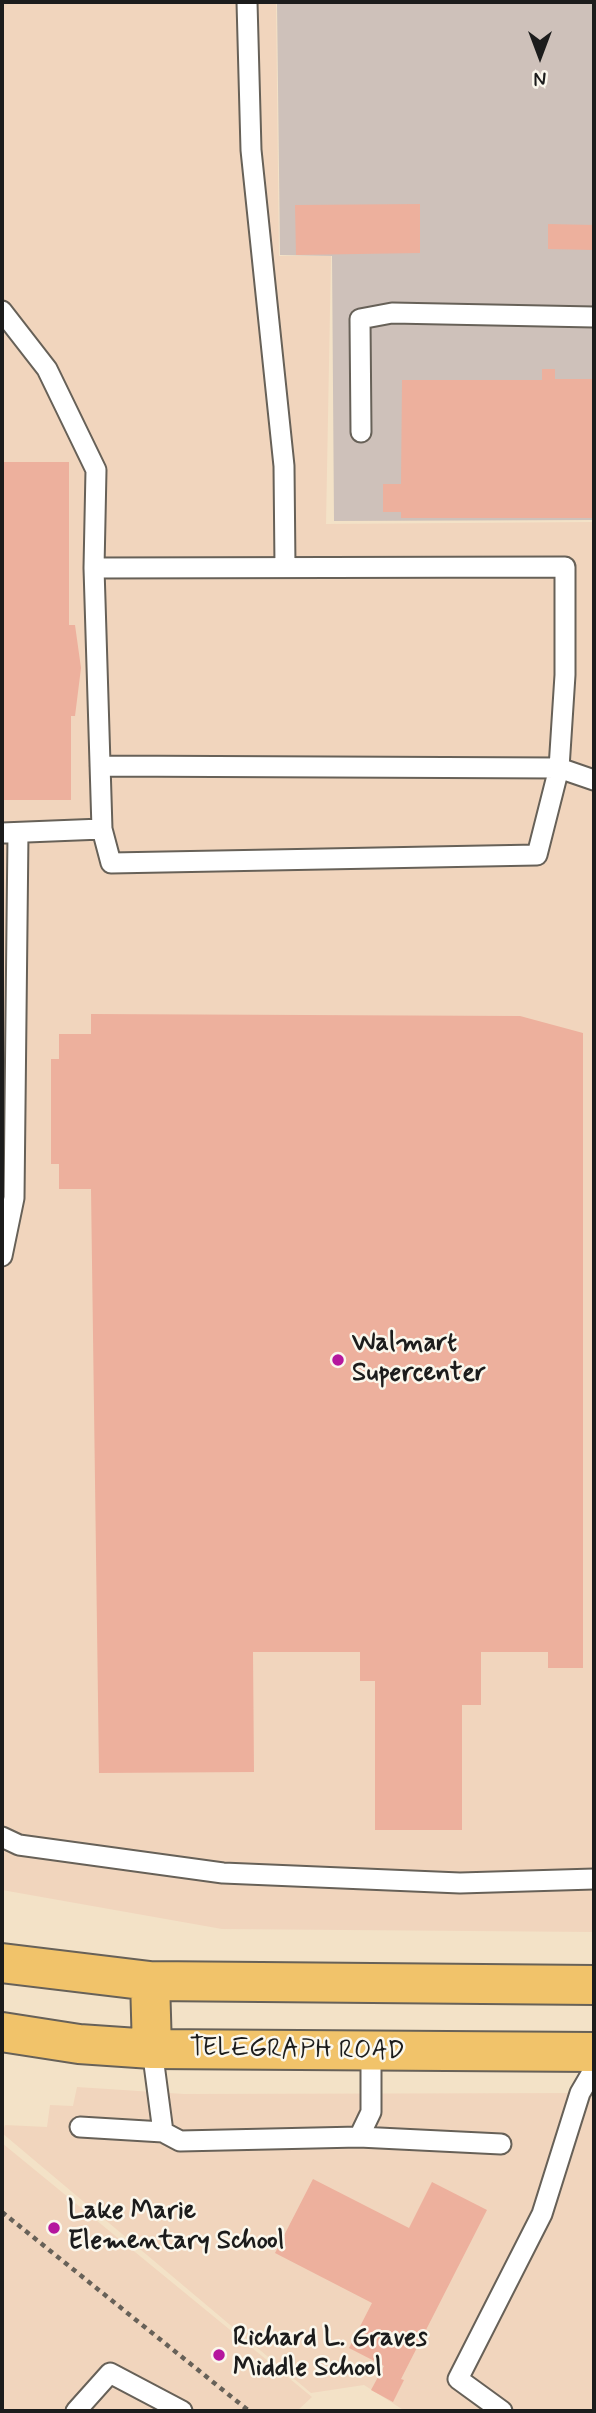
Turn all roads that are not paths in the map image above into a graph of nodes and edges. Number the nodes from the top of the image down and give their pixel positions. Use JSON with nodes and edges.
{"nodes":[{"id":1,"x":247,"y":2,"type":"edge"},
{"id":2,"x":2,"y":311,"type":"edge"},
{"id":3,"x":594,"y":317,"type":"edge"},
{"id":4,"x":361,"y":432,"type":"dead end"},
{"id":5,"x":285,"y":567,"type":"junction"},
{"id":6,"x":94,"y":568,"type":"junction"},
{"id":7,"x":100,"y":766,"type":"junction"},
{"id":8,"x":559,"y":768,"type":"junction"},
{"id":9,"x":594,"y":780,"type":"edge"},
{"id":10,"x":102,"y":829,"type":"junction"},
{"id":11,"x":10,"y":834,"type":"edge"},
{"id":12,"x":2,"y":1256,"type":"edge"},
{"id":13,"x":2,"y":1838,"type":"edge"},
{"id":14,"x":594,"y":1879,"type":"edge"},
{"id":15,"x":2,"y":1963,"type":"edge"},
{"id":16,"x":150,"y":1981,"type":"junction"},
{"id":17,"x":594,"y":1985,"type":"edge"},
{"id":18,"x":2,"y":2032,"type":"edge"},
{"id":19,"x":152,"y":2049,"type":"junction"},
{"id":20,"x":594,"y":2052,"type":"edge"},
{"id":21,"x":371,"y":2053,"type":"junction"},
{"id":22,"x":594,"y":2070,"type":"edge"},
{"id":23,"x":80,"y":2127,"type":"dead end"},
{"id":24,"x":163,"y":2132,"type":"junction"},
{"id":25,"x":359,"y":2137,"type":"junction"},
{"id":26,"x":501,"y":2144,"type":"dead end"},
{"id":27,"x":76,"y":2411,"type":"edge"},
{"id":28,"x":182,"y":2411,"type":"edge"},
{"id":29,"x":502,"y":2411,"type":"edge"}],
"edges":[{"from":1,"to":5,"type":"lane"},
{"from":2,"to":6,"type":"lane"},
{"from":3,"to":4,"type":"lane"},
{"from":5,"to":6,"type":"lane"},
{"from":5,"to":8,"type":"lane"},
{"from":6,"to":7,"type":"lane"},
{"from":7,"to":8,"type":"lane"},
{"from":7,"to":10,"type":"lane"},
{"from":8,"to":9,"type":"lane"},
{"from":8,"to":10,"type":"lane"},
{"from":10,"to":11,"type":"lane"},
{"from":11,"to":12,"type":"lane"},
{"from":13,"to":14,"type":"lane"},
{"from":15,"to":16,"type":"main road"},
{"from":16,"to":17,"type":"main road"},
{"from":16,"to":19,"type":"main road"},
{"from":18,"to":19,"type":"main road","name":"TELEGRAPH ROAD"},
{"from":19,"to":21,"type":"main road","name":"TELEGRAPH ROAD"},
{"from":19,"to":24,"type":"lane"},
{"from":20,"to":21,"type":"main road","name":"TELEGRAPH ROAD"},
{"from":21,"to":25,"type":"lane"},
{"from":22,"to":29,"type":"lane"},
{"from":23,"to":24,"type":"lane"},
{"from":24,"to":25,"type":"lane"},
{"from":25,"to":26,"type":"lane"},
{"from":27,"to":28,"type":"lane"}]}
